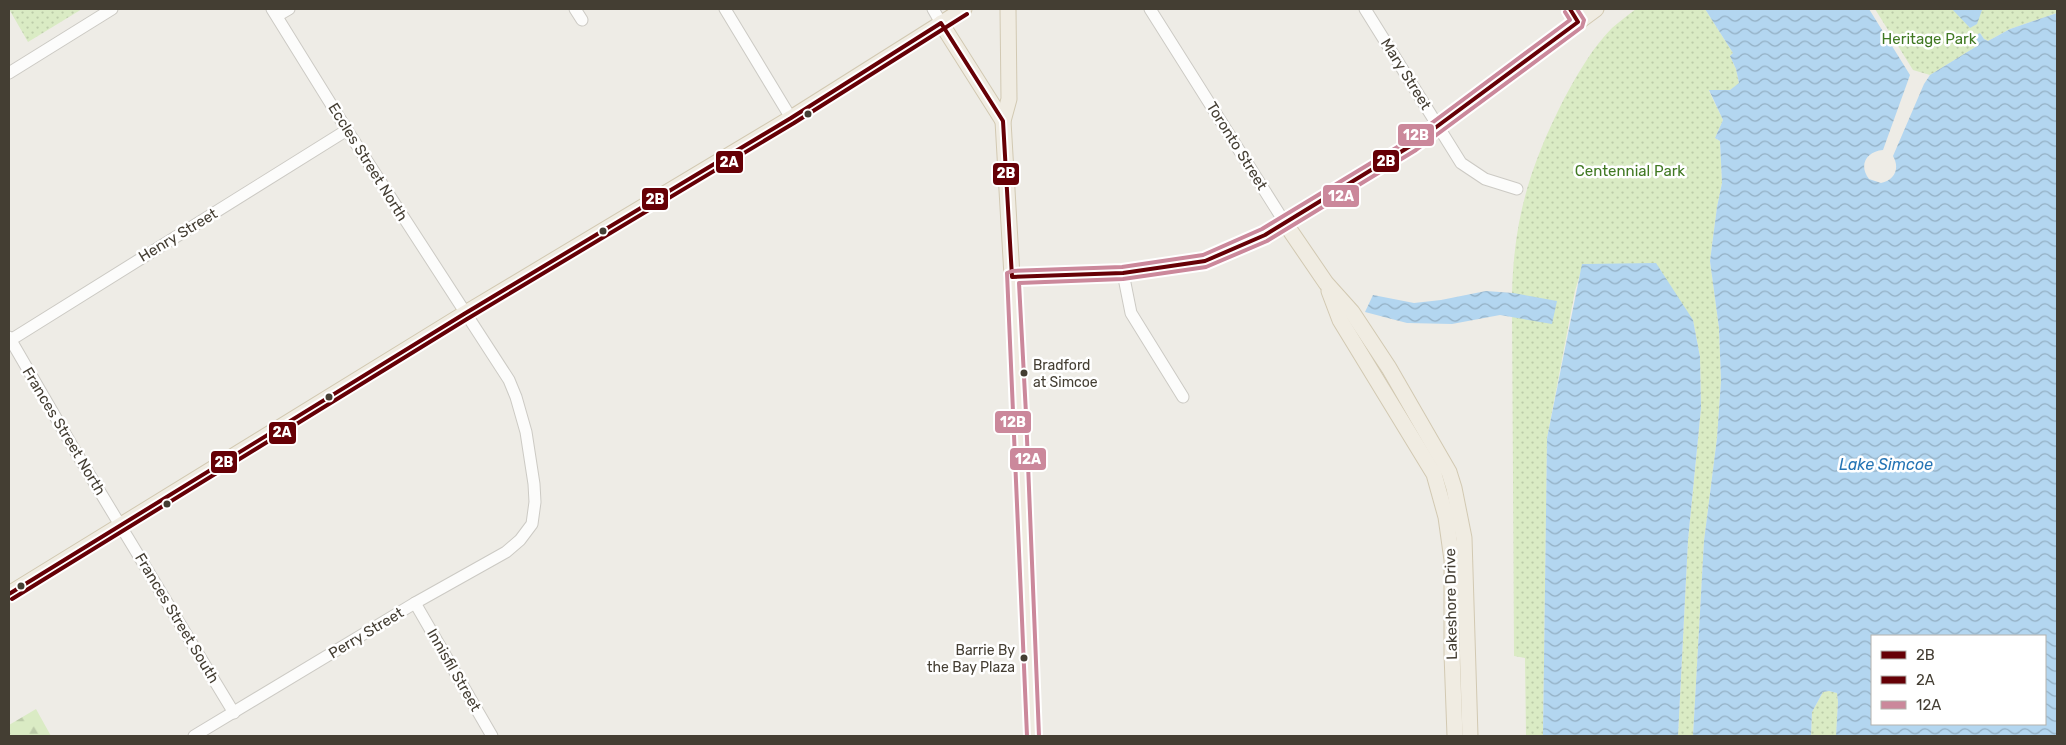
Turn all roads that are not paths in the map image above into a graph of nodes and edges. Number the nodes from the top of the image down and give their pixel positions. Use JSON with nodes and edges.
{"nodes":[{"id":1,"x":112,"y":9,"type":"edge"},
{"id":2,"x":289,"y":9,"type":"edge"},
{"id":3,"x":575,"y":9,"type":"edge"},
{"id":4,"x":725,"y":9,"type":"edge"},
{"id":5,"x":933,"y":9,"type":"edge"},
{"id":6,"x":964,"y":9,"type":"edge"},
{"id":7,"x":1008,"y":9,"type":"edge"},
{"id":8,"x":1150,"y":9,"type":"edge"},
{"id":9,"x":1365,"y":9,"type":"edge"},
{"id":10,"x":1596,"y":9,"type":"edge"},
{"id":11,"x":275,"y":12,"type":"edge"},
{"id":12,"x":1574,"y":15,"type":"edge"},
{"id":13,"x":582,"y":20,"type":"dead end"},
{"id":14,"x":941,"y":23,"type":"junction"},
{"id":15,"x":9,"y":73,"type":"edge"},
{"id":16,"x":791,"y":118,"type":"junction"},
{"id":17,"x":1003,"y":121,"type":"junction"},
{"id":18,"x":1439,"y":126,"type":"junction"},
{"id":19,"x":347,"y":130,"type":"junction"},
{"id":20,"x":1517,"y":189,"type":"dead end"},
{"id":21,"x":1285,"y":223,"type":"junction"},
{"id":22,"x":1124,"y":273,"type":"junction"},
{"id":23,"x":1012,"y":277,"type":"junction"},
{"id":24,"x":1326,"y":282,"type":"junction"},
{"id":25,"x":464,"y":314,"type":"junction"},
{"id":26,"x":9,"y":339,"type":"edge"},
{"id":27,"x":1183,"y":398,"type":"dead end"},
{"id":28,"x":1449,"y":472,"type":"joint"},
{"id":29,"x":1434,"y":474,"type":"joint"},
{"id":30,"x":121,"y":524,"type":"junction"},
{"id":31,"x":532,"y":524,"type":"joint"},
{"id":32,"x":9,"y":594,"type":"edge"},
{"id":33,"x":415,"y":603,"type":"junction"},
{"id":34,"x":234,"y":712,"type":"junction"},
{"id":35,"x":194,"y":736,"type":"edge"},
{"id":36,"x":492,"y":736,"type":"edge"},
{"id":37,"x":1033,"y":736,"type":"edge"},
{"id":38,"x":1455,"y":736,"type":"edge"},
{"id":39,"x":1470,"y":736,"type":"edge"}],
"edges":[{"from":1,"to":15,"type":"street"},
{"from":2,"to":11,"type":"street"},
{"from":3,"to":13,"type":"street"},
{"from":4,"to":16,"type":"street"},
{"from":5,"to":14,"type":"street"},
{"from":6,"to":14,"type":"main road"},
{"from":7,"to":17,"type":"main road"},
{"from":8,"to":21,"type":"street","name":"Toronto Street"},
{"from":9,"to":18,"type":"street","name":"Mary Street"},
{"from":10,"to":12,"type":"main road"},
{"from":11,"to":19,"type":"street","name":"Eccles Street North"},
{"from":12,"to":18,"type":"main road"},
{"from":14,"to":16,"type":"main road"},
{"from":14,"to":17,"type":"main road"},
{"from":16,"to":25,"type":"main road"},
{"from":17,"to":23,"type":"main road"},
{"from":18,"to":20,"type":"street","name":"Mary Street"},
{"from":18,"to":21,"type":"main road"},
{"from":19,"to":25,"type":"street","name":"Eccles Street North"},
{"from":19,"to":26,"type":"street","name":"Henry Street"},
{"from":21,"to":22,"type":"main road"},
{"from":21,"to":24,"type":"main road","name":"Toronto Street"},
{"from":22,"to":23,"type":"main road"},
{"from":22,"to":27,"type":"street"},
{"from":23,"to":37,"type":"main road"},
{"from":24,"to":28,"type":"main road","name":"Toronto Street"},
{"from":24,"to":29,"type":"main road","name":"Toronto Street"},
{"from":25,"to":30,"type":"main road"},
{"from":25,"to":31,"type":"street","name":"Eccles Street North"},
{"from":26,"to":30,"type":"street","name":"Frances Street North"},
{"from":28,"to":39,"type":"main road","name":"Lakeshore Drive"},
{"from":29,"to":38,"type":"main road","name":"Lakeshore Drive"},
{"from":30,"to":32,"type":"main road"},
{"from":30,"to":34,"type":"street","name":"Frances Street South"},
{"from":31,"to":33,"type":"street","name":"Perry Street"},
{"from":33,"to":34,"type":"street","name":"Perry Street"},
{"from":33,"to":36,"type":"street","name":"Innisfil Street"},
{"from":34,"to":35,"type":"street","name":"Perry Street"}]}
